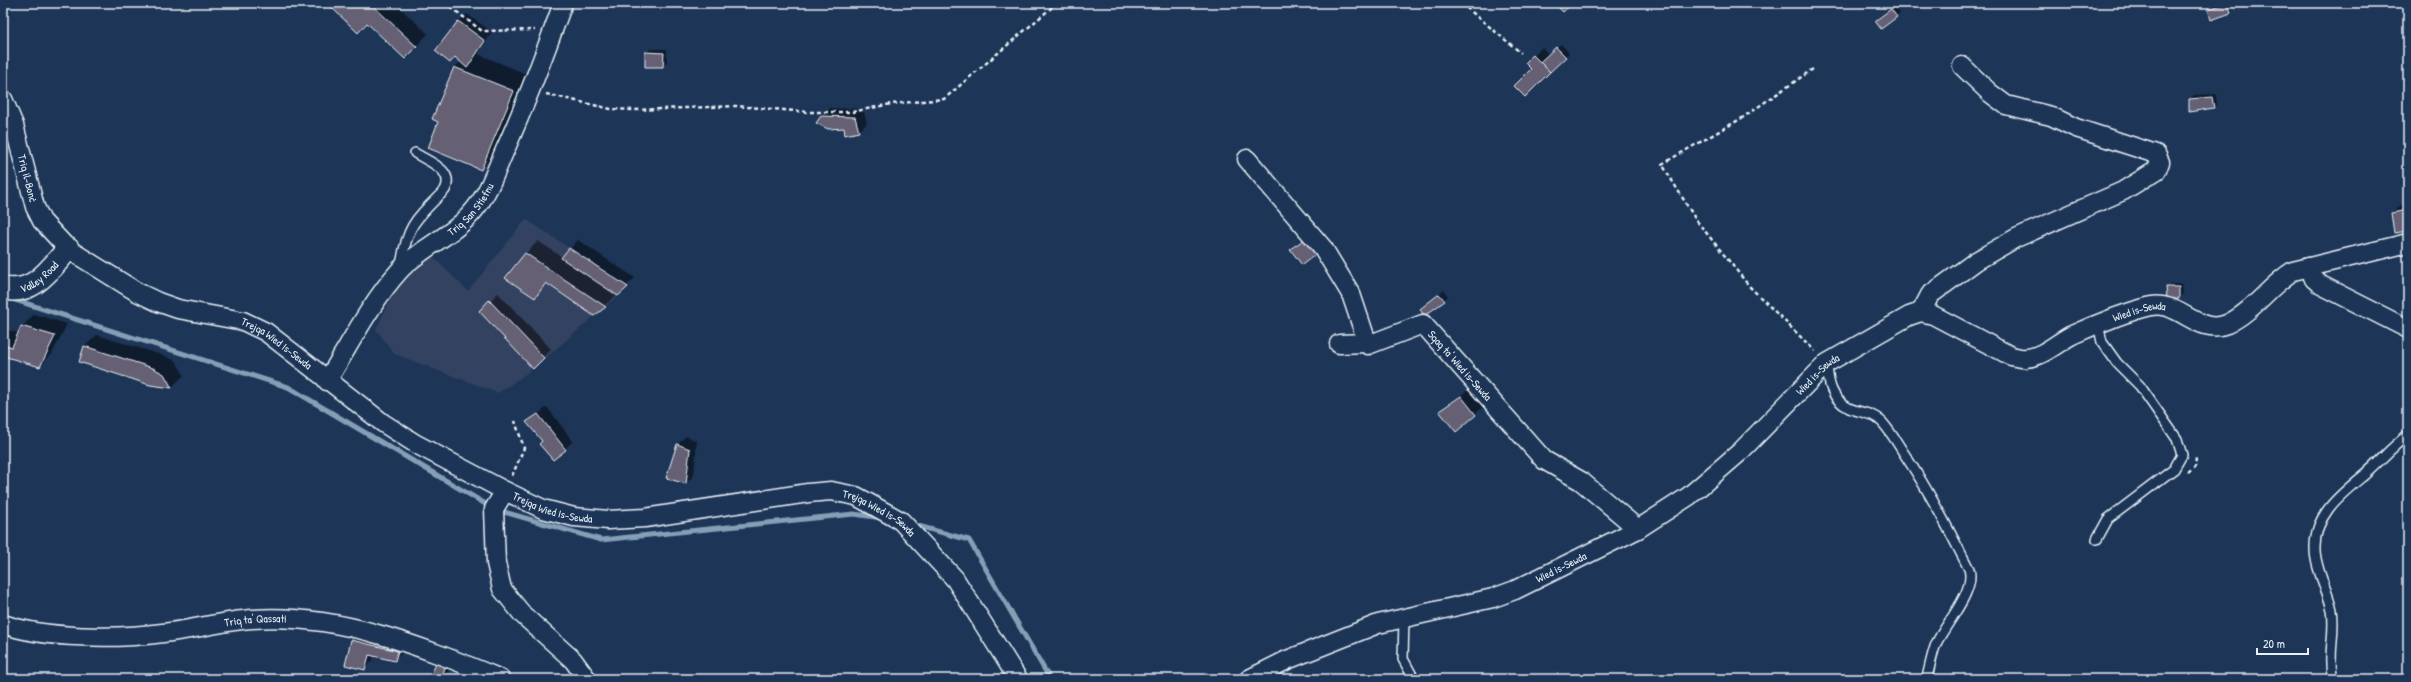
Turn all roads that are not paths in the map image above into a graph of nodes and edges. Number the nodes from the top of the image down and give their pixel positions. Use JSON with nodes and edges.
{"nodes":[{"id":1,"x":563,"y":3,"type":"edge"},
{"id":2,"x":1962,"y":66,"type":"dead end"},
{"id":3,"x":3,"y":99,"type":"edge"},
{"id":4,"x":415,"y":153,"type":"dead end"},
{"id":5,"x":1247,"y":159,"type":"dead end"},
{"id":6,"x":2408,"y":243,"type":"edge"},
{"id":7,"x":68,"y":249,"type":"junction"},
{"id":8,"x":2309,"y":267,"type":"junction"},
{"id":9,"x":401,"y":270,"type":"junction"},
{"id":10,"x":3,"y":288,"type":"edge"},
{"id":11,"x":1921,"y":312,"type":"junction"},
{"id":12,"x":2098,"y":324,"type":"junction"},
{"id":13,"x":2408,"y":329,"type":"edge"},
{"id":14,"x":1367,"y":343,"type":"junction"},
{"id":15,"x":1339,"y":344,"type":"dead end"},
{"id":16,"x":1827,"y":362,"type":"junction"},
{"id":17,"x":327,"y":381,"type":"junction"},
{"id":18,"x":2408,"y":435,"type":"edge"},
{"id":19,"x":505,"y":491,"type":"junction"},
{"id":20,"x":1638,"y":528,"type":"junction"},
{"id":21,"x":2097,"y":540,"type":"dead end"},
{"id":22,"x":1404,"y":618,"type":"junction"},
{"id":23,"x":3,"y":624,"type":"edge"},
{"id":24,"x":1927,"y":677,"type":"dead end"},
{"id":25,"x":501,"y":679,"type":"edge"},
{"id":26,"x":587,"y":679,"type":"edge"},
{"id":27,"x":1018,"y":679,"type":"edge"},
{"id":28,"x":1249,"y":679,"type":"edge"},
{"id":29,"x":1414,"y":679,"type":"edge"},
{"id":30,"x":2333,"y":679,"type":"edge"}],
"edges":[{"from":1,"to":9,"type":"street","name":"Triq San Stiefnu"},
{"from":2,"to":11,"type":"street"},
{"from":3,"to":7,"type":"street","name":"Triq il-Bonċ"},
{"from":4,"to":9,"type":"lane"},
{"from":5,"to":14,"type":"street"},
{"from":6,"to":8,"type":"street","name":"Wied is-Sewda"},
{"from":7,"to":10,"type":"street","name":"Valley Road"},
{"from":7,"to":17,"type":"street","name":"Trejqa Wied Is-Sewda"},
{"from":8,"to":12,"type":"street","name":"Wied is-Sewda"},
{"from":8,"to":13,"type":"street"},
{"from":9,"to":17,"type":"street","name":"Triq San Stiefnu"},
{"from":11,"to":12,"type":"street","name":"Wied is-Sewda"},
{"from":11,"to":16,"type":"street","name":"Wied is-Sewda"},
{"from":12,"to":21,"type":"lane"},
{"from":14,"to":15,"type":"street"},
{"from":14,"to":20,"type":"street","name":"Sqaq ta' Wied is-Sewda"},
{"from":16,"to":20,"type":"street","name":"Wied is-Sewda"},
{"from":16,"to":24,"type":"lane"},
{"from":17,"to":19,"type":"street","name":"Trejqa Wied Is-Sewda"},
{"from":18,"to":30,"type":"lane"},
{"from":19,"to":26,"type":"street"},
{"from":19,"to":27,"type":"street","name":"Trejqa Wied Is-Sewda"},
{"from":20,"to":22,"type":"street","name":"Wied is-Sewda"},
{"from":22,"to":28,"type":"street","name":"Wied is-Sewda"},
{"from":22,"to":29,"type":"lane"},
{"from":23,"to":25,"type":"street","name":"Triq ta' Qassati"}]}
